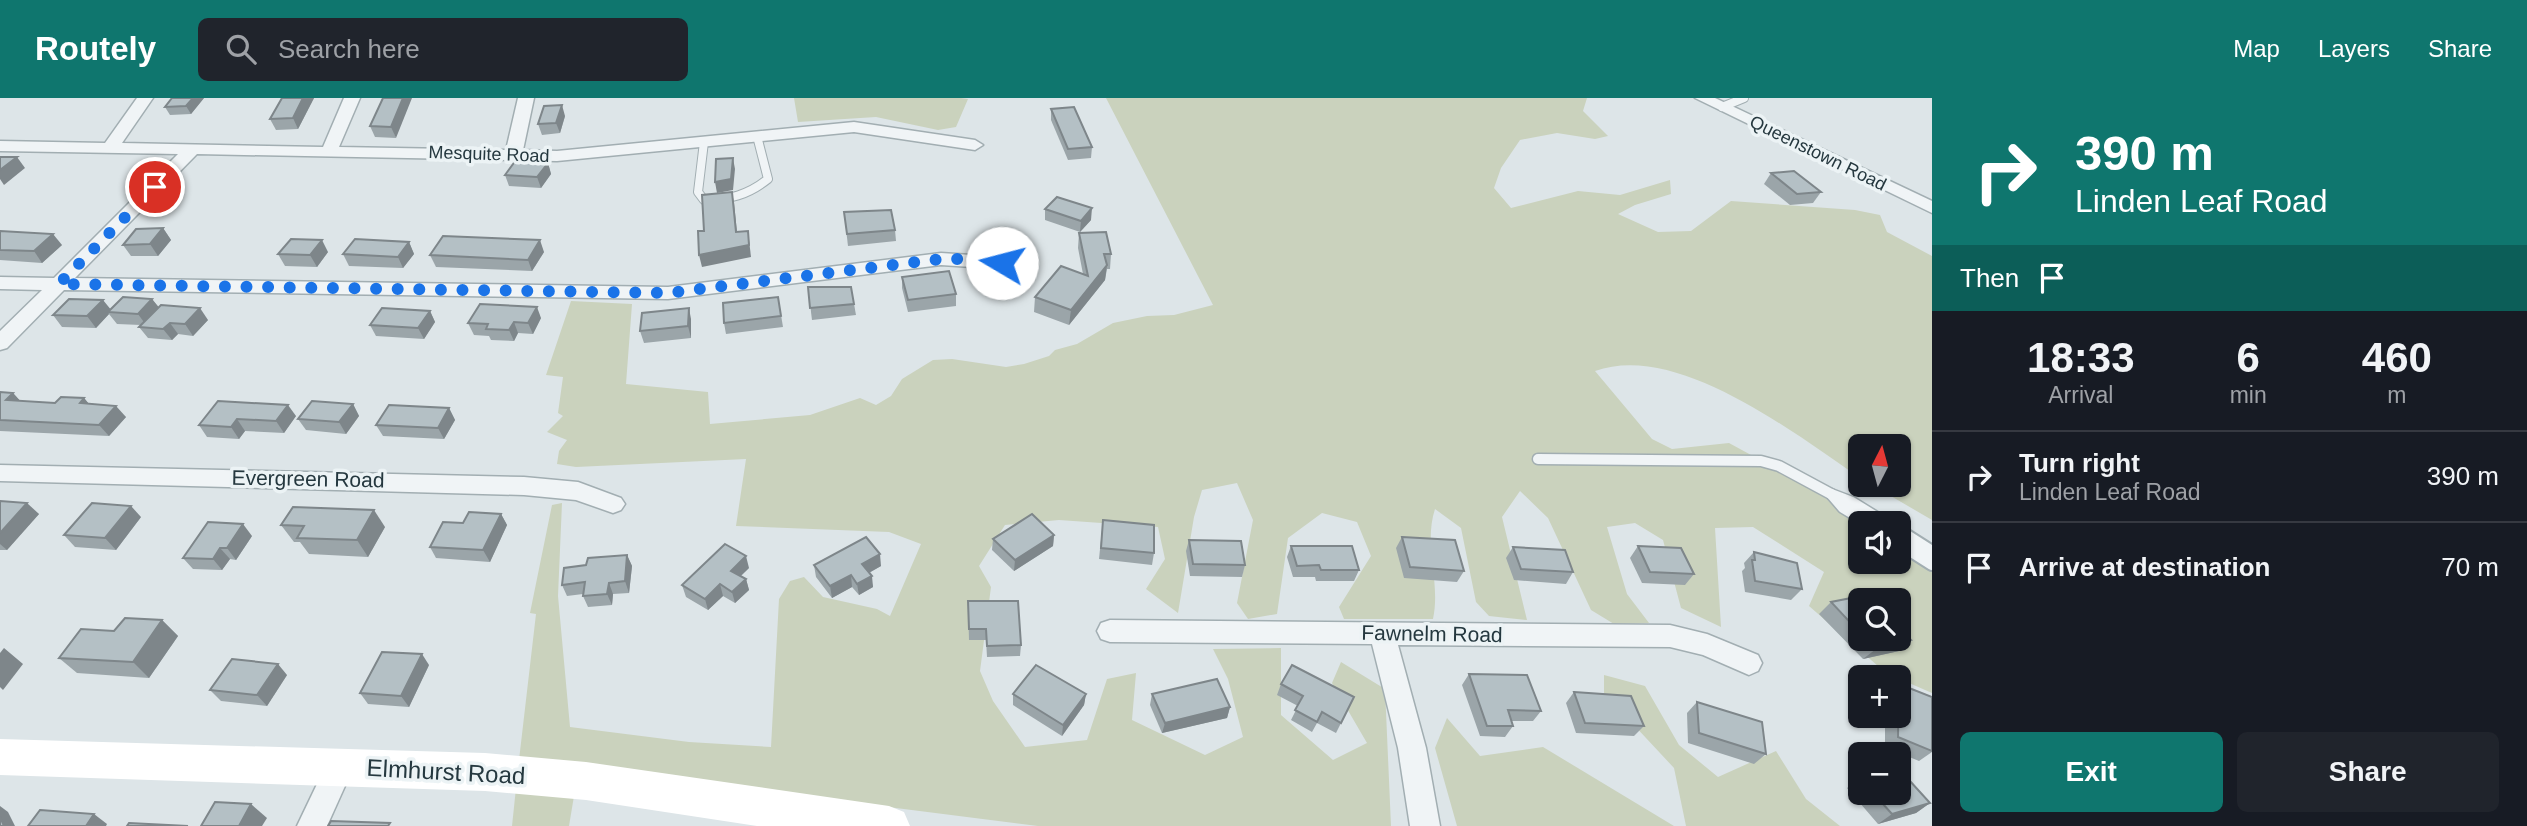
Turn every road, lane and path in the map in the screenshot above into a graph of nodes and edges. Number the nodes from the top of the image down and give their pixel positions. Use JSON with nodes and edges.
{"nodes":[{"id":1,"x":145,"y":98,"type":"edge"},
{"id":2,"x":352,"y":98,"type":"edge"},
{"id":3,"x":526,"y":98,"type":"edge"},
{"id":4,"x":1703,"y":98,"type":"edge"},
{"id":5,"x":1744,"y":98,"type":"edge"},
{"id":6,"x":1722,"y":107,"type":"junction"},
{"id":7,"x":757,"y":136,"type":"junction"},
{"id":8,"x":704,"y":142,"type":"junction"},
{"id":9,"x":975,"y":145,"type":"dead end"},
{"id":10,"x":0,"y":146,"type":"edge"},
{"id":11,"x":110,"y":148,"type":"junction"},
{"id":12,"x":193,"y":149,"type":"junction"},
{"id":13,"x":329,"y":151,"type":"junction"},
{"id":14,"x":514,"y":153,"type":"junction"},
{"id":15,"x":1932,"y":208,"type":"edge"},
{"id":16,"x":1002,"y":263,"type":"dead end"},
{"id":17,"x":0,"y":283,"type":"edge"},
{"id":18,"x":59,"y":284,"type":"junction"},
{"id":19,"x":0,"y":343,"type":"edge"},
{"id":20,"x":1538,"y":459,"type":"dead end"},
{"id":21,"x":0,"y":473,"type":"edge"},
{"id":22,"x":1831,"y":494,"type":"junction"},
{"id":23,"x":613,"y":504,"type":"dead end"},
{"id":24,"x":1848,"y":511,"type":"edge"},
{"id":25,"x":1867,"y":511,"type":"edge"},
{"id":26,"x":1911,"y":539,"type":"edge"},
{"id":27,"x":1911,"y":551,"type":"edge"},
{"id":28,"x":1932,"y":552,"type":"edge"},
{"id":29,"x":1932,"y":564,"type":"edge"},
{"id":30,"x":1110,"y":631,"type":"dead end"},
{"id":31,"x":1382,"y":634,"type":"junction"},
{"id":32,"x":1749,"y":663,"type":"dead end"},
{"id":33,"x":0,"y":757,"type":"edge"},
{"id":34,"x":340,"y":766,"type":"junction"},
{"id":35,"x":312,"y":826,"type":"edge"},
{"id":36,"x":889,"y":826,"type":"edge"},
{"id":37,"x":1425,"y":826,"type":"edge"}],
"edges":[{"from":1,"to":11,"type":"street"},
{"from":2,"to":13,"type":"street"},
{"from":3,"to":14,"type":"street"},
{"from":4,"to":6,"type":"street","name":"Queenstown Road"},
{"from":5,"to":6,"type":"lane"},
{"from":6,"to":15,"type":"street","name":"Queenstown Road"},
{"from":7,"to":8,"type":"street","name":"Mesquite Road"},
{"from":7,"to":8,"type":"lane"},
{"from":7,"to":9,"type":"street","name":"Mesquite Road"},
{"from":8,"to":14,"type":"street","name":"Mesquite Road"},
{"from":10,"to":11,"type":"street","name":"Mesquite Road"},
{"from":11,"to":12,"type":"street","name":"Mesquite Road"},
{"from":12,"to":13,"type":"street","name":"Mesquite Road"},
{"from":12,"to":18,"type":"street"},
{"from":13,"to":14,"type":"street","name":"Mesquite Road"},
{"from":16,"to":18,"type":"street"},
{"from":17,"to":18,"type":"street"},
{"from":18,"to":19,"type":"street"},
{"from":20,"to":22,"type":"lane"},
{"from":21,"to":23,"type":"street","name":"Evergreen Road"},
{"from":22,"to":24,"type":"lane"},
{"from":22,"to":25,"type":"lane"},
{"from":26,"to":28,"type":"lane"},
{"from":27,"to":29,"type":"lane"},
{"from":30,"to":31,"type":"street","name":"Fawnelm Road"},
{"from":31,"to":32,"type":"street","name":"Fawnelm Road"},
{"from":31,"to":37,"type":"street"},
{"from":33,"to":34,"type":"street","name":"Elmhurst Road"},
{"from":34,"to":35,"type":"street"},
{"from":34,"to":36,"type":"street","name":"Elmhurst Road"}]}
